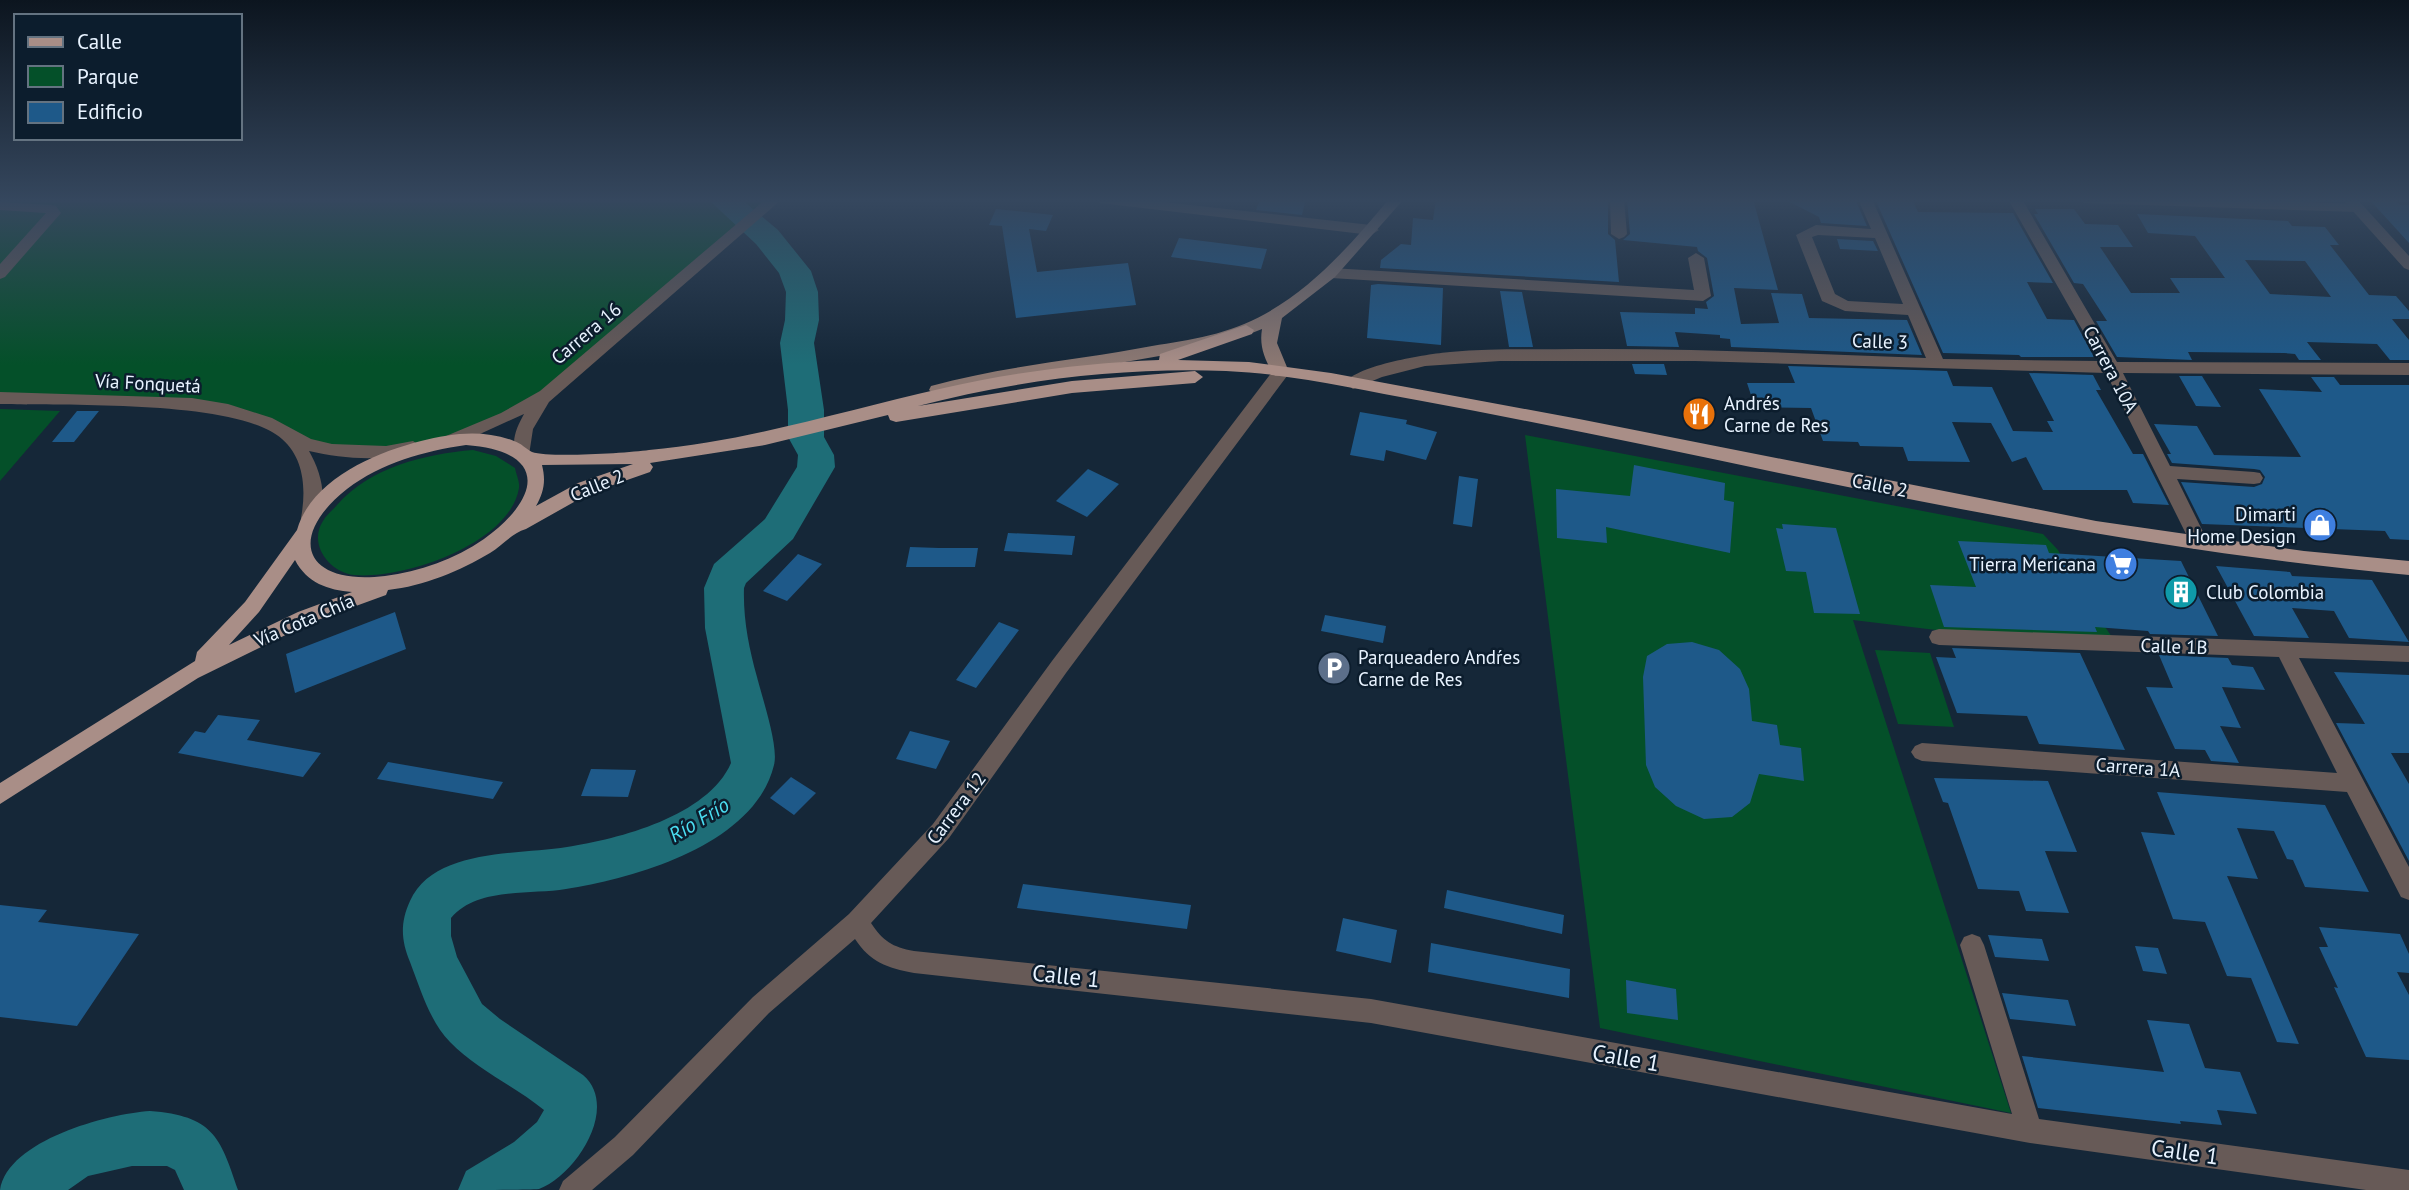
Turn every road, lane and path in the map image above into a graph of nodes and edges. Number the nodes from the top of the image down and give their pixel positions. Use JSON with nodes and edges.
{"nodes":[{"id":1,"x":17,"y":255,"type":"edge"},
{"id":2,"x":711,"y":255,"type":"edge"},
{"id":3,"x":1348,"y":255,"type":"edge"},
{"id":4,"x":1812,"y":255,"type":"edge"},
{"id":5,"x":1889,"y":255,"type":"edge"},
{"id":6,"x":2047,"y":255,"type":"edge"},
{"id":7,"x":1696,"y":258,"type":"dead end"},
{"id":8,"x":1331,"y":273,"type":"junction"},
{"id":9,"x":0,"y":274,"type":"edge"},
{"id":10,"x":1913,"y":310,"type":"junction"},
{"id":11,"x":1276,"y":314,"type":"junction"},
{"id":12,"x":1246,"y":330,"type":"junction"},
{"id":13,"x":1937,"y":364,"type":"junction"},
{"id":14,"x":2112,"y":367,"type":"junction"},
{"id":15,"x":2409,"y":369,"type":"edge"},
{"id":16,"x":1112,"y":370,"type":"junction"},
{"id":17,"x":1281,"y":372,"type":"junction"},
{"id":18,"x":1353,"y":383,"type":"junction"},
{"id":19,"x":552,"y":389,"type":"junction"},
{"id":20,"x":0,"y":398,"type":"edge"},
{"id":21,"x":971,"y":404,"type":"junction"},
{"id":22,"x":890,"y":407,"type":"junction"},
{"id":23,"x":843,"y":421,"type":"junction"},
{"id":24,"x":288,"y":435,"type":"junction"},
{"id":25,"x":444,"y":442,"type":"junction"},
{"id":26,"x":695,"y":452,"type":"junction"},
{"id":27,"x":527,"y":454,"type":"junction"},
{"id":28,"x":2164,"y":472,"type":"junction"},
{"id":29,"x":2254,"y":478,"type":"dead end"},
{"id":30,"x":307,"y":526,"type":"junction"},
{"id":31,"x":506,"y":532,"type":"junction"},
{"id":32,"x":2200,"y":544,"type":"junction"},
{"id":33,"x":2409,"y":568,"type":"edge"},
{"id":34,"x":420,"y":576,"type":"junction"},
{"id":35,"x":1939,"y":637,"type":"dead end"},
{"id":36,"x":2285,"y":650,"type":"junction"},
{"id":37,"x":2409,"y":654,"type":"edge"},
{"id":38,"x":191,"y":672,"type":"junction"},
{"id":39,"x":1922,"y":751,"type":"dead end"},
{"id":40,"x":2354,"y":783,"type":"junction"},
{"id":41,"x":0,"y":795,"type":"edge"},
{"id":42,"x":2409,"y":890,"type":"edge"},
{"id":43,"x":857,"y":922,"type":"junction"},
{"id":44,"x":1972,"y":945,"type":"dead end"},
{"id":45,"x":2030,"y":1130,"type":"junction"},
{"id":46,"x":2409,"y":1183,"type":"edge"},
{"id":47,"x":572,"y":1190,"type":"edge"}],
"edges":[{"from":1,"to":9,"type":"street"},
{"from":2,"to":19,"type":"street","name":"Carrera 16"},
{"from":3,"to":8,"type":"main road"},
{"from":4,"to":10,"type":"street"},
{"from":5,"to":10,"type":"street"},
{"from":6,"to":14,"type":"street","name":"Carrera 10A"},
{"from":7,"to":8,"type":"street"},
{"from":8,"to":11,"type":"main road"},
{"from":10,"to":13,"type":"street"},
{"from":11,"to":12,"type":"main road"},
{"from":11,"to":17,"type":"main road"},
{"from":12,"to":16,"type":"main road"},
{"from":12,"to":22,"type":"main road"},
{"from":13,"to":14,"type":"street","name":"Calle 3"},
{"from":13,"to":18,"type":"street","name":"Calle 3"},
{"from":14,"to":15,"type":"street","name":"Calle 3"},
{"from":14,"to":28,"type":"street","name":"Carrera 10A"},
{"from":16,"to":17,"type":"main road","name":"Calle 2"},
{"from":16,"to":21,"type":"main road"},
{"from":16,"to":22,"type":"main road","name":"Calle 2"},
{"from":17,"to":18,"type":"main road","name":"Calle 2"},
{"from":17,"to":21,"type":"main road"},
{"from":17,"to":43,"type":"street","name":"Carrera 12"},
{"from":18,"to":32,"type":"main road","name":"Calle 2"},
{"from":19,"to":25,"type":"street","name":"Carrera 16"},
{"from":19,"to":27,"type":"street","name":"Carrera 16"},
{"from":20,"to":24,"type":"street","name":"Vía Fonquetá"},
{"from":21,"to":23,"type":"main road"},
{"from":22,"to":23,"type":"main road","name":"Calle 2"},
{"from":23,"to":26,"type":"main road","name":"Calle 2"},
{"from":24,"to":25,"type":"street","name":"Vía Fonquetá"},
{"from":24,"to":30,"type":"street"},
{"from":25,"to":27,"type":"main road","name":"Calle 2"},
{"from":25,"to":30,"type":"main road","name":"Vía Cota Chía"},
{"from":26,"to":27,"type":"main road","name":"Calle 2"},
{"from":26,"to":31,"type":"main road","name":"Calle 2"},
{"from":27,"to":31,"type":"main road"},
{"from":28,"to":29,"type":"street"},
{"from":28,"to":32,"type":"street","name":"Carrera 10A"},
{"from":30,"to":34,"type":"main road"},
{"from":30,"to":38,"type":"main road","name":"Vía Cota Chía"},
{"from":31,"to":34,"type":"main road","name":"Calle 2"},
{"from":32,"to":33,"type":"main road","name":"Calle 2"},
{"from":34,"to":38,"type":"main road","name":"Vía Cota Chía"},
{"from":35,"to":36,"type":"street","name":"Calle 1B"},
{"from":36,"to":37,"type":"street","name":"Calle 1B"},
{"from":36,"to":40,"type":"street"},
{"from":38,"to":41,"type":"main road","name":"Vía Cota Chía"},
{"from":39,"to":40,"type":"street","name":"Carrera 1A"},
{"from":40,"to":42,"type":"street"},
{"from":43,"to":45,"type":"street","name":"Calle 1"},
{"from":43,"to":47,"type":"street","name":"Carrera 12"},
{"from":44,"to":45,"type":"street"},
{"from":45,"to":46,"type":"street","name":"Calle 1"}]}
